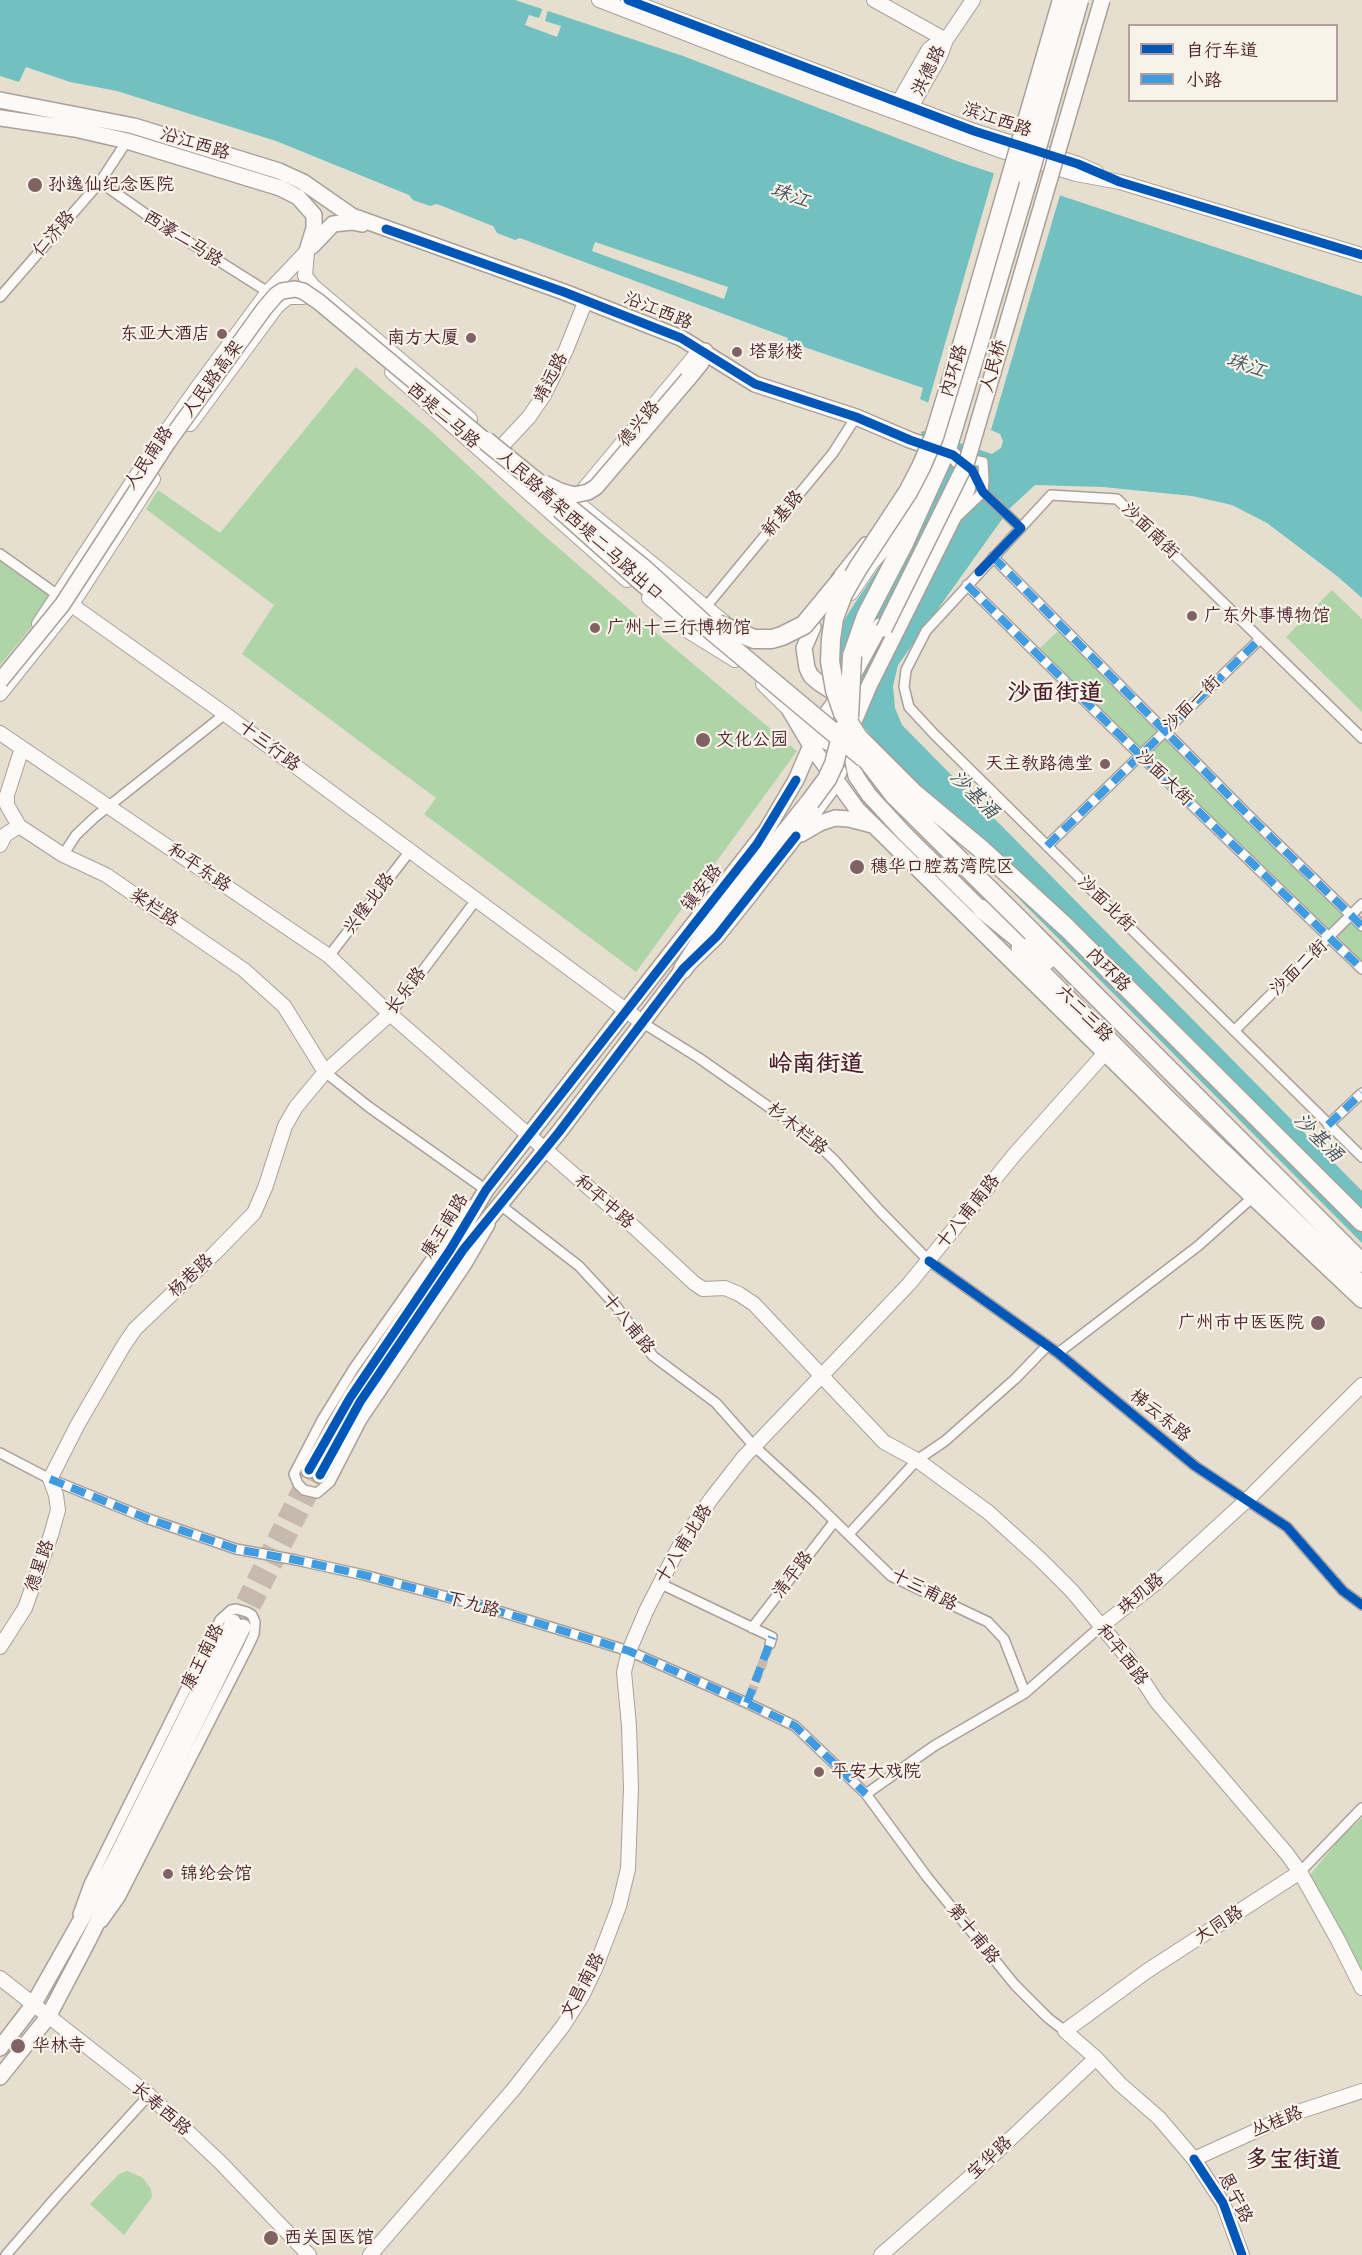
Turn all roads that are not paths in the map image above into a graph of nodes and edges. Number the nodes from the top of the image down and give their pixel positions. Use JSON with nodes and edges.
{"nodes":[{"id":1,"x":599,"y":0,"type":"edge"},
{"id":2,"x":628,"y":0,"type":"edge"},
{"id":3,"x":874,"y":0,"type":"edge"},
{"id":4,"x":973,"y":0,"type":"edge"},
{"id":5,"x":1062,"y":0,"type":"edge"},
{"id":6,"x":1079,"y":0,"type":"edge"},
{"id":7,"x":1094,"y":0,"type":"edge"},
{"id":8,"x":1102,"y":0,"type":"edge"},
{"id":9,"x":946,"y":40,"type":"junction"},
{"id":10,"x":0,"y":100,"type":"edge"},
{"id":11,"x":903,"y":108,"type":"junction"},
{"id":12,"x":0,"y":118,"type":"edge"},
{"id":13,"x":126,"y":141,"type":"junction"},
{"id":14,"x":100,"y":182,"type":"junction"},
{"id":15,"x":386,"y":229,"type":"junction"},
{"id":16,"x":307,"y":251,"type":"junction"},
{"id":17,"x":1362,"y":255,"type":"edge"},
{"id":18,"x":268,"y":292,"type":"junction"},
{"id":19,"x":0,"y":297,"type":"edge"},
{"id":20,"x":315,"y":297,"type":"junction"},
{"id":21,"x":586,"y":300,"type":"junction"},
{"id":22,"x":705,"y":351,"type":"junction"},
{"id":23,"x":856,"y":417,"type":"junction"},
{"id":24,"x":910,"y":440,"type":"junction"},
{"id":25,"x":494,"y":443,"type":"junction"},
{"id":26,"x":944,"y":452,"type":"junction"},
{"id":27,"x":544,"y":483,"type":"junction"},
{"id":28,"x":526,"y":490,"type":"junction"},
{"id":29,"x":982,"y":492,"type":"junction"},
{"id":30,"x":574,"y":500,"type":"junction"},
{"id":31,"x":896,"y":509,"type":"junction"},
{"id":32,"x":583,"y":525,"type":"junction"},
{"id":33,"x":1019,"y":526,"type":"junction"},
{"id":34,"x":950,"y":527,"type":"junction"},
{"id":35,"x":0,"y":554,"type":"edge"},
{"id":36,"x":993,"y":557,"type":"junction"},
{"id":37,"x":967,"y":585,"type":"junction"},
{"id":38,"x":59,"y":596,"type":"junction"},
{"id":39,"x":72,"y":604,"type":"junction"},
{"id":40,"x":705,"y":608,"type":"junction"},
{"id":41,"x":720,"y":622,"type":"junction"},
{"id":42,"x":813,"y":627,"type":"junction"},
{"id":43,"x":926,"y":631,"type":"joint"},
{"id":44,"x":1260,"y":639,"type":"junction"},
{"id":45,"x":730,"y":655,"type":"junction"},
{"id":46,"x":852,"y":656,"type":"junction"},
{"id":47,"x":0,"y":671,"type":"edge"},
{"id":48,"x":0,"y":681,"type":"edge"},
{"id":49,"x":0,"y":694,"type":"edge"},
{"id":50,"x":839,"y":696,"type":"junction"},
{"id":51,"x":857,"y":708,"type":"junction"},
{"id":52,"x":789,"y":709,"type":"junction"},
{"id":53,"x":225,"y":714,"type":"junction"},
{"id":54,"x":1165,"y":731,"type":"junction"},
{"id":55,"x":0,"y":733,"type":"edge"},
{"id":56,"x":1362,"y":738,"type":"edge"},
{"id":57,"x":815,"y":741,"type":"junction"},
{"id":58,"x":22,"y":748,"type":"junction"},
{"id":59,"x":1140,"y":755,"type":"junction"},
{"id":60,"x":796,"y":780,"type":"junction"},
{"id":61,"x":836,"y":781,"type":"junction"},
{"id":62,"x":810,"y":802,"type":"junction"},
{"id":63,"x":108,"y":807,"type":"junction"},
{"id":64,"x":19,"y":826,"type":"junction"},
{"id":65,"x":874,"y":826,"type":"junction"},
{"id":66,"x":796,"y":836,"type":"junction"},
{"id":67,"x":908,"y":836,"type":"junction"},
{"id":68,"x":0,"y":844,"type":"edge"},
{"id":69,"x":1047,"y":846,"type":"junction"},
{"id":70,"x":896,"y":848,"type":"junction"},
{"id":71,"x":981,"y":849,"type":"junction"},
{"id":72,"x":410,"y":851,"type":"junction"},
{"id":73,"x":63,"y":855,"type":"junction"},
{"id":74,"x":476,"y":900,"type":"junction"},
{"id":75,"x":1362,"y":904,"type":"edge"},
{"id":76,"x":982,"y":909,"type":"junction"},
{"id":77,"x":1351,"y":915,"type":"junction"},
{"id":78,"x":1362,"y":926,"type":"edge"},
{"id":79,"x":1330,"y":937,"type":"junction"},
{"id":80,"x":329,"y":956,"type":"junction"},
{"id":81,"x":683,"y":969,"type":"junction"},
{"id":82,"x":1362,"y":969,"type":"edge"},
{"id":83,"x":626,"y":1011,"type":"junction"},
{"id":84,"x":390,"y":1014,"type":"junction"},
{"id":85,"x":643,"y":1023,"type":"junction"},
{"id":86,"x":1235,"y":1030,"type":"junction"},
{"id":87,"x":1105,"y":1053,"type":"junction"},
{"id":88,"x":326,"y":1072,"type":"junction"},
{"id":89,"x":1362,"y":1093,"type":"edge"},
{"id":90,"x":1207,"y":1108,"type":"junction"},
{"id":91,"x":1329,"y":1125,"type":"junction"},
{"id":92,"x":528,"y":1136,"type":"junction"},
{"id":93,"x":545,"y":1150,"type":"junction"},
{"id":94,"x":1362,"y":1157,"type":"edge"},
{"id":95,"x":486,"y":1190,"type":"junction"},
{"id":96,"x":1253,"y":1197,"type":"junction"},
{"id":97,"x":499,"y":1203,"type":"junction"},
{"id":98,"x":1362,"y":1222,"type":"edge"},
{"id":99,"x":929,"y":1261,"type":"junction"},
{"id":100,"x":1362,"y":1263,"type":"edge"},
{"id":101,"x":1362,"y":1284,"type":"edge"},
{"id":102,"x":1362,"y":1300,"type":"edge"},
{"id":103,"x":1047,"y":1346,"type":"junction"},
{"id":104,"x":1058,"y":1353,"type":"junction"},
{"id":105,"x":822,"y":1376,"type":"junction"},
{"id":106,"x":1362,"y":1385,"type":"edge"},
{"id":107,"x":754,"y":1446,"type":"junction"},
{"id":108,"x":0,"y":1453,"type":"edge"},
{"id":109,"x":917,"y":1460,"type":"junction"},
{"id":110,"x":50,"y":1479,"type":"junction"},
{"id":111,"x":1248,"y":1499,"type":"junction"},
{"id":112,"x":834,"y":1522,"type":"junction"},
{"id":113,"x":849,"y":1533,"type":"junction"},
{"id":114,"x":658,"y":1583,"type":"junction"},
{"id":115,"x":1362,"y":1605,"type":"edge"},
{"id":116,"x":1100,"y":1627,"type":"junction"},
{"id":117,"x":752,"y":1628,"type":"junction"},
{"id":118,"x":771,"y":1640,"type":"dead end"},
{"id":119,"x":0,"y":1647,"type":"edge"},
{"id":120,"x":629,"y":1651,"type":"junction"},
{"id":121,"x":1024,"y":1693,"type":"junction"},
{"id":122,"x":866,"y":1794,"type":"junction"},
{"id":123,"x":1362,"y":1808,"type":"edge"},
{"id":124,"x":1300,"y":1872,"type":"junction"},
{"id":125,"x":74,"y":1928,"type":"junction"},
{"id":126,"x":89,"y":1939,"type":"junction"},
{"id":127,"x":0,"y":1977,"type":"edge"},
{"id":128,"x":1362,"y":1988,"type":"edge"},
{"id":129,"x":33,"y":2005,"type":"junction"},
{"id":130,"x":48,"y":2017,"type":"junction"},
{"id":131,"x":1065,"y":2031,"type":"junction"},
{"id":132,"x":0,"y":2048,"type":"edge"},
{"id":133,"x":1096,"y":2058,"type":"junction"},
{"id":134,"x":0,"y":2077,"type":"edge"},
{"id":135,"x":1362,"y":2091,"type":"edge"},
{"id":136,"x":149,"y":2095,"type":"junction"},
{"id":137,"x":1194,"y":2159,"type":"junction"},
{"id":138,"x":6,"y":2255,"type":"edge"},
{"id":139,"x":309,"y":2255,"type":"edge"},
{"id":140,"x":370,"y":2255,"type":"edge"},
{"id":141,"x":880,"y":2255,"type":"edge"},
{"id":142,"x":1242,"y":2255,"type":"edge"}],
"edges":[{"from":1,"to":11,"type":"street","name":"滨江西路"},
{"from":2,"to":11,"type":"street","name":"滨江西路"},
{"from":3,"to":9,"type":"street"},
{"from":4,"to":9,"type":"street","name":"洪德路"},
{"from":5,"to":31,"type":"highway","name":"内环路","bridge":true},
{"from":6,"to":26,"type":"highway","name":"内环路","bridge":true},
{"from":7,"to":50,"type":"main road","name":"人民桥","bridge":true},
{"from":8,"to":51,"type":"main road","name":"人民桥","bridge":true},
{"from":9,"to":11,"type":"street","name":"洪德路"},
{"from":10,"to":15,"type":"main road","name":"沿江西路"},
{"from":11,"to":17,"type":"street","name":"滨江西路"},
{"from":12,"to":13,"type":"main road","name":"沿江西路"},
{"from":13,"to":14,"type":"street","name":"仁济路"},
{"from":13,"to":16,"type":"main road","name":"沿江西路"},
{"from":14,"to":18,"type":"street","name":"西濠二马路"},
{"from":14,"to":19,"type":"street","name":"仁济路"},
{"from":15,"to":16,"type":"main road"},
{"from":15,"to":21,"type":"main road","name":"沿江西路"},
{"from":16,"to":18,"type":"street","name":"人民南路"},
{"from":16,"to":20,"type":"street"},
{"from":18,"to":38,"type":"street","name":"人民南路"},
{"from":20,"to":25,"type":"street","name":"西堤二马路"},
{"from":20,"to":28,"type":"street","name":"西堤二马路"},
{"from":20,"to":39,"type":"street","name":"人民南路"},
{"from":21,"to":22,"type":"main road","name":"沿江西路"},
{"from":21,"to":25,"type":"street","name":"靖远路"},
{"from":22,"to":23,"type":"main road","name":"沿江西路"},
{"from":22,"to":27,"type":"main road","bridge":true},
{"from":22,"to":30,"type":"street","name":"德兴路"},
{"from":23,"to":24,"type":"main road","name":"沿江西路"},
{"from":23,"to":40,"type":"street","name":"新基路"},
{"from":24,"to":26,"type":"main road","name":"沿江西路"},
{"from":24,"to":41,"type":"street"},
{"from":24,"to":42,"type":"street"},
{"from":25,"to":27,"type":"main road","bridge":true},
{"from":25,"to":30,"type":"street","name":"西堤二马路"},
{"from":25,"to":45,"type":"main road","name":"人民路高架西堤二马路出口","bridge":true},
{"from":25,"to":48,"type":"main road","name":"人民路高架","bridge":true},
{"from":25,"to":71,"type":"highway","bridge":true},
{"from":26,"to":29,"type":"street"},
{"from":26,"to":34,"type":"main road"},
{"from":26,"to":46,"type":"highway","name":"内环路"},
{"from":27,"to":41,"type":"main road","bridge":true},
{"from":28,"to":32,"type":"street"},
{"from":28,"to":45,"type":"street","name":"西堤二马路"},
{"from":29,"to":33,"type":"street"},
{"from":29,"to":34,"type":"street"},
{"from":30,"to":32,"type":"street"},
{"from":30,"to":40,"type":"street","name":"西堤二马路"},
{"from":31,"to":41,"type":"highway","bridge":true},
{"from":31,"to":71,"type":"highway","name":"内环路","bridge":true},
{"from":32,"to":45,"type":"street"},
{"from":33,"to":36,"type":"street","name":"沙面南街"},
{"from":33,"to":44,"type":"street","name":"沙面南街"},
{"from":34,"to":51,"type":"main road"},
{"from":35,"to":38,"type":"street"},
{"from":36,"to":37,"type":"street","name":"沙面南街"},
{"from":36,"to":54,"type":"street","name":"沙面大街"},
{"from":37,"to":43,"type":"street","name":"沙面南街"},
{"from":37,"to":59,"type":"street","name":"沙面大街"},
{"from":38,"to":39,"type":"street","name":"十三行路"},
{"from":38,"to":47,"type":"street","name":"人民南路"},
{"from":39,"to":49,"type":"street","name":"人民南路"},
{"from":39,"to":53,"type":"street","name":"十三行路"},
{"from":40,"to":41,"type":"street","name":"西堤二马路"},
{"from":41,"to":42,"type":"street","name":"西堤二马路"},
{"from":41,"to":62,"type":"main road","bridge":true},
{"from":42,"to":50,"type":"main road"},
{"from":43,"to":69,"type":"street","name":"沙面北街"},
{"from":44,"to":54,"type":"street","name":"沙面一街"},
{"from":44,"to":56,"type":"street","name":"沙面南街"},
{"from":45,"to":52,"type":"street","name":"西堤二马路"},
{"from":46,"to":62,"type":"highway","bridge":true},
{"from":46,"to":90,"type":"highway","name":"内环路","bridge":true},
{"from":50,"to":57,"type":"main road","name":"人民桥"},
{"from":51,"to":57,"type":"street"},
{"from":51,"to":61,"type":"main road"},
{"from":51,"to":67,"type":"main road","name":"六二三路"},
{"from":52,"to":57,"type":"main road","name":"六二三路"},
{"from":52,"to":60,"type":"main road"},
{"from":53,"to":63,"type":"street"},
{"from":53,"to":72,"type":"street","name":"十三行路"},
{"from":54,"to":59,"type":"street","name":"沙面一街"},
{"from":54,"to":77,"type":"street","name":"沙面大街"},
{"from":55,"to":58,"type":"street","name":"和平东路"},
{"from":57,"to":60,"type":"main road","name":"镇安路"},
{"from":57,"to":61,"type":"main road","name":"六二三路"},
{"from":58,"to":63,"type":"street","name":"和平东路"},
{"from":58,"to":64,"type":"street"},
{"from":59,"to":69,"type":"street","name":"沙面一街"},
{"from":59,"to":79,"type":"street","name":"沙面大街"},
{"from":60,"to":83,"type":"main road","name":"镇安路"},
{"from":61,"to":65,"type":"main road","name":"六二三路"},
{"from":61,"to":66,"type":"main road"},
{"from":62,"to":81,"type":"highway"},
{"from":63,"to":73,"type":"street"},
{"from":63,"to":80,"type":"street","name":"和平东路"},
{"from":64,"to":68,"type":"street"},
{"from":64,"to":73,"type":"street","name":"桨栏路"},
{"from":65,"to":66,"type":"main road"},
{"from":65,"to":70,"type":"main road","name":"六二三路"},
{"from":66,"to":81,"type":"main road"},
{"from":67,"to":70,"type":"main road"},
{"from":67,"to":76,"type":"main road","name":"六二三路"},
{"from":69,"to":86,"type":"street","name":"沙面北街"},
{"from":70,"to":87,"type":"main road","name":"六二三路"},
{"from":71,"to":98,"type":"highway","name":"内环路"},
{"from":72,"to":74,"type":"street","name":"十三行路"},
{"from":72,"to":80,"type":"street","name":"兴隆北路"},
{"from":73,"to":88,"type":"street","name":"桨栏路"},
{"from":74,"to":83,"type":"street"},
{"from":74,"to":84,"type":"street","name":"长乐路"},
{"from":75,"to":77,"type":"street","name":"沙面二街"},
{"from":76,"to":90,"type":"highway"},
{"from":76,"to":101,"type":"main road","name":"六二三路"},
{"from":77,"to":78,"type":"street","name":"沙面大街"},
{"from":77,"to":79,"type":"street","name":"沙面二街"},
{"from":79,"to":82,"type":"street","name":"沙面大街"},
{"from":79,"to":86,"type":"street","name":"沙面二街"},
{"from":80,"to":84,"type":"street","name":"和平东路"},
{"from":81,"to":85,"type":"main road"},
{"from":83,"to":85,"type":"street"},
{"from":83,"to":92,"type":"main road","name":"康王南路"},
{"from":84,"to":88,"type":"street","name":"长乐路"},
{"from":84,"to":92,"type":"street","name":"和平中路"},
{"from":85,"to":93,"type":"main road","name":"康王南路"},
{"from":85,"to":99,"type":"street","name":"杉木栏路"},
{"from":86,"to":91,"type":"street","name":"沙面北街"},
{"from":87,"to":96,"type":"main road","name":"六二三路"},
{"from":87,"to":99,"type":"street","name":"十八甫南路"},
{"from":88,"to":95,"type":"street"},
{"from":88,"to":110,"type":"street","name":"杨巷路"},
{"from":89,"to":91,"type":"street"},
{"from":90,"to":100,"type":"highway"},
{"from":91,"to":94,"type":"street","name":"沙面北街"},
{"from":92,"to":93,"type":"street","name":"和平中路"},
{"from":92,"to":95,"type":"main road","name":"康王南路"},
{"from":93,"to":97,"type":"main road","name":"康王南路"},
{"from":93,"to":105,"type":"street","name":"和平中路"},
{"from":95,"to":97,"type":"main road","name":"康王南路"},
{"from":95,"to":97,"type":"street","name":"康王南路"},
{"from":96,"to":102,"type":"main road","name":"六二三路"},
{"from":96,"to":104,"type":"street"},
{"from":97,"to":107,"type":"street","name":"十八甫路"},
{"from":99,"to":103,"type":"street","name":"梯云东路"},
{"from":99,"to":105,"type":"street","name":"十八甫南路"},
{"from":103,"to":104,"type":"street","name":"梯云东路"},
{"from":103,"to":109,"type":"street"},
{"from":104,"to":111,"type":"street","name":"梯云东路"},
{"from":105,"to":107,"type":"street","name":"十八甫南路"},
{"from":105,"to":109,"type":"street","name":"和平西路"},
{"from":106,"to":111,"type":"street","name":"珠玑路"},
{"from":107,"to":112,"type":"street","name":"十三甫路"},
{"from":107,"to":114,"type":"street","name":"十八甫北路"},
{"from":108,"to":110,"type":"street","name":"下九路"},
{"from":109,"to":113,"type":"street"},
{"from":109,"to":116,"type":"street","name":"和平西路"},
{"from":110,"to":119,"type":"street","name":"德星路"},
{"from":110,"to":120,"type":"street","name":"下九路"},
{"from":111,"to":115,"type":"street","name":"梯云东路"},
{"from":111,"to":116,"type":"street","name":"珠玑路"},
{"from":112,"to":113,"type":"street","name":"十三甫路"},
{"from":112,"to":117,"type":"street","name":"清平路"},
{"from":113,"to":121,"type":"street","name":"十三甫路"},
{"from":114,"to":117,"type":"street"},
{"from":114,"to":120,"type":"street","name":"十八甫北路"},
{"from":116,"to":121,"type":"street","name":"珠玑路"},
{"from":116,"to":124,"type":"street","name":"和平西路"},
{"from":117,"to":118,"type":"street"},
{"from":120,"to":122,"type":"street","name":"下九路"},
{"from":120,"to":140,"type":"street","name":"文昌南路"},
{"from":121,"to":122,"type":"street","name":"珠玑路"},
{"from":122,"to":131,"type":"street","name":"第十甫路"},
{"from":123,"to":124,"type":"street","name":"大同路"},
{"from":124,"to":128,"type":"street","name":"和平西路"},
{"from":124,"to":131,"type":"street","name":"大同路"},
{"from":125,"to":126,"type":"main road","name":"康王南路"},
{"from":125,"to":126,"type":"street","name":"康王南路"},
{"from":125,"to":129,"type":"main road","name":"康王南路"},
{"from":126,"to":130,"type":"main road","name":"康王南路"},
{"from":127,"to":129,"type":"street","name":"长寿西路"},
{"from":129,"to":130,"type":"street","name":"长寿西路"},
{"from":129,"to":132,"type":"main road","name":"康王南路"},
{"from":130,"to":134,"type":"main road","name":"康王南路"},
{"from":130,"to":136,"type":"street","name":"长寿西路"},
{"from":131,"to":133,"type":"street","name":"第十甫路"},
{"from":133,"to":137,"type":"street","name":"恩宁路"},
{"from":133,"to":141,"type":"street","name":"宝华路"},
{"from":135,"to":137,"type":"street","name":"丛桂路"},
{"from":136,"to":138,"type":"street"},
{"from":136,"to":139,"type":"street","name":"长寿西路"},
{"from":137,"to":142,"type":"street","name":"恩宁路"}]}
